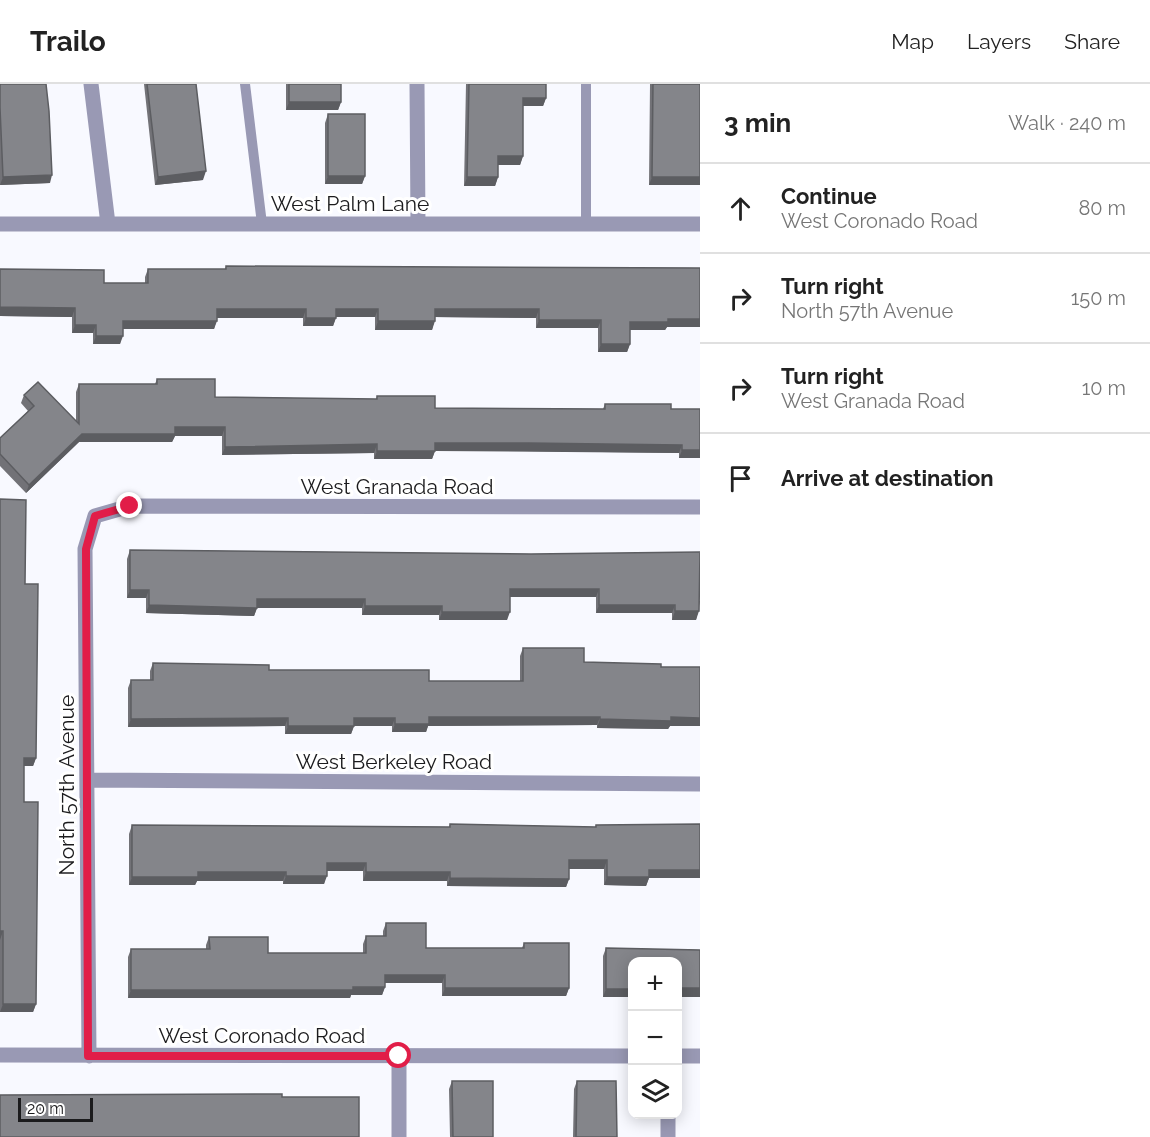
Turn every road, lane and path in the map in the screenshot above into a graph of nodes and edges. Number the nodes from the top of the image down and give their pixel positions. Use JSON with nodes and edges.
{"nodes":[{"id":1,"x":91,"y":84,"type":"edge"},
{"id":2,"x":245,"y":84,"type":"edge"},
{"id":3,"x":417,"y":84,"type":"edge"},
{"id":4,"x":586,"y":84,"type":"edge"},
{"id":5,"x":0,"y":224,"type":"edge"},
{"id":6,"x":108,"y":224,"type":"junction"},
{"id":7,"x":262,"y":224,"type":"junction"},
{"id":8,"x":418,"y":224,"type":"junction"},
{"id":9,"x":586,"y":224,"type":"junction"},
{"id":10,"x":700,"y":224,"type":"edge"},
{"id":11,"x":700,"y":507,"type":"edge"},
{"id":12,"x":95,"y":516,"type":"joint"},
{"id":13,"x":87,"y":780,"type":"junction"},
{"id":14,"x":700,"y":784,"type":"edge"},
{"id":15,"x":0,"y":1055,"type":"edge"},
{"id":16,"x":88,"y":1056,"type":"junction"},
{"id":17,"x":399,"y":1056,"type":"junction"},
{"id":18,"x":628,"y":1056,"type":"edge"},
{"id":19,"x":682,"y":1056,"type":"edge"},
{"id":20,"x":700,"y":1056,"type":"edge"},
{"id":21,"x":668,"y":1119,"type":"edge"},
{"id":22,"x":399,"y":1137,"type":"edge"},
{"id":23,"x":668,"y":1137,"type":"edge"}],
"edges":[{"from":1,"to":6,"type":"street"},
{"from":2,"to":7,"type":"lane"},
{"from":3,"to":8,"type":"street"},
{"from":4,"to":9,"type":"lane"},
{"from":5,"to":6,"type":"street","name":"West Palm Lane"},
{"from":6,"to":7,"type":"street","name":"West Palm Lane"},
{"from":7,"to":8,"type":"street","name":"West Palm Lane"},
{"from":8,"to":9,"type":"street","name":"West Palm Lane"},
{"from":9,"to":10,"type":"street","name":"West Palm Lane"},
{"from":11,"to":12,"type":"street","name":"West Granada Road"},
{"from":12,"to":13,"type":"street","name":"North 57th Avenue"},
{"from":13,"to":14,"type":"street","name":"West Berkeley Road"},
{"from":13,"to":16,"type":"street","name":"North 57th Avenue"},
{"from":15,"to":16,"type":"street","name":"West Coronado Road"},
{"from":16,"to":17,"type":"street","name":"West Coronado Road"},
{"from":17,"to":18,"type":"street","name":"West Coronado Road"},
{"from":17,"to":22,"type":"street"},
{"from":19,"to":20,"type":"street"},
{"from":21,"to":23,"type":"street"}]}
